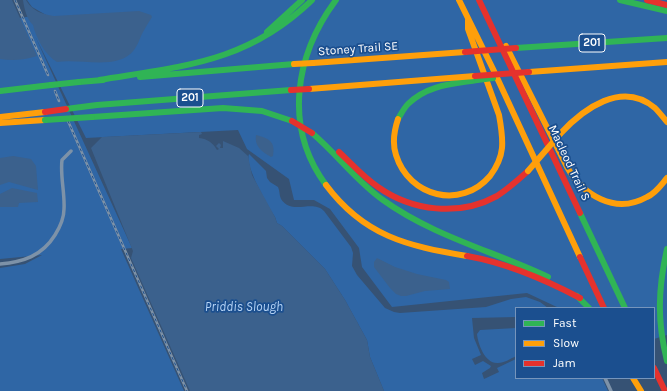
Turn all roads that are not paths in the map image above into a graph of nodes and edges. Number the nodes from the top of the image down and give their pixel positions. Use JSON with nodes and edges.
{"nodes":[{"id":1,"x":302,"y":0,"type":"edge"},
{"id":2,"x":312,"y":0,"type":"edge"},
{"id":3,"x":336,"y":0,"type":"edge"},
{"id":4,"x":458,"y":0,"type":"edge"},
{"id":5,"x":479,"y":0,"type":"edge"},
{"id":6,"x":620,"y":0,"type":"edge"},
{"id":7,"x":647,"y":0,"type":"edge"},
{"id":8,"x":665,"y":8,"type":"edge"},
{"id":9,"x":468,"y":20,"type":"junction"},
{"id":10,"x":493,"y":28,"type":"junction"},
{"id":11,"x":667,"y":38,"type":"edge"},
{"id":12,"x":246,"y":47,"type":"junction"},
{"id":13,"x":667,"y":62,"type":"edge"},
{"id":14,"x":476,"y":78,"type":"junction"},
{"id":15,"x":100,"y":80,"type":"junction"},
{"id":16,"x":0,"y":91,"type":"edge"},
{"id":17,"x":0,"y":117,"type":"edge"},
{"id":18,"x":667,"y":122,"type":"edge"},
{"id":19,"x":0,"y":123,"type":"edge"},
{"id":20,"x":314,"y":135,"type":"junction"},
{"id":21,"x":71,"y":151,"type":"dead end"},
{"id":22,"x":667,"y":178,"type":"edge"},
{"id":23,"x":667,"y":249,"type":"edge"},
{"id":24,"x":667,"y":258,"type":"edge"},
{"id":25,"x":0,"y":264,"type":"edge"},
{"id":26,"x":663,"y":268,"type":"junction"},
{"id":27,"x":580,"y":298,"type":"junction"},
{"id":28,"x":588,"y":307,"type":"edge"},
{"id":29,"x":604,"y":307,"type":"edge"},
{"id":30,"x":625,"y":307,"type":"edge"},
{"id":31,"x":667,"y":361,"type":"edge"},
{"id":32,"x":655,"y":370,"type":"edge"},
{"id":33,"x":605,"y":379,"type":"edge"},
{"id":34,"x":634,"y":379,"type":"edge"},
{"id":35,"x":637,"y":379,"type":"edge"},
{"id":36,"x":611,"y":391,"type":"edge"},
{"id":37,"x":642,"y":391,"type":"edge"},
{"id":38,"x":665,"y":391,"type":"edge"}],
"edges":[{"from":1,"to":12,"type":"highway"},
{"from":2,"to":12,"type":"highway"},
{"from":3,"to":27,"type":"highway"},
{"from":4,"to":9,"type":"highway"},
{"from":5,"to":10,"type":"highway"},
{"from":6,"to":8,"type":"highway"},
{"from":7,"to":8,"type":"highway"},
{"from":9,"to":14,"type":"highway"},
{"from":9,"to":29,"type":"highway"},
{"from":10,"to":22,"type":"highway"},
{"from":10,"to":30,"type":"highway","name":"Macleod Trail S"},
{"from":11,"to":15,"type":"highway","name":"Stoney Trail SE","number":"201","bridge":true},
{"from":12,"to":15,"type":"highway"},
{"from":13,"to":14,"type":"highway","number":"201","bridge":true},
{"from":14,"to":17,"type":"highway","number":"201","bridge":true},
{"from":15,"to":16,"type":"highway","name":"Stoney Trail SE","number":"201","bridge":true},
{"from":18,"to":20,"type":"highway","bridge":true},
{"from":19,"to":20,"type":"highway","bridge":true},
{"from":20,"to":27,"type":"highway"},
{"from":21,"to":25,"type":"street"},
{"from":23,"to":26,"type":"highway"},
{"from":24,"to":26,"type":"highway"},
{"from":26,"to":31,"type":"highway"},
{"from":27,"to":28,"type":"highway"},
{"from":32,"to":38,"type":"highway"},
{"from":33,"to":36,"type":"street"},
{"from":34,"to":37,"type":"highway"},
{"from":35,"to":37,"type":"highway"}]}
